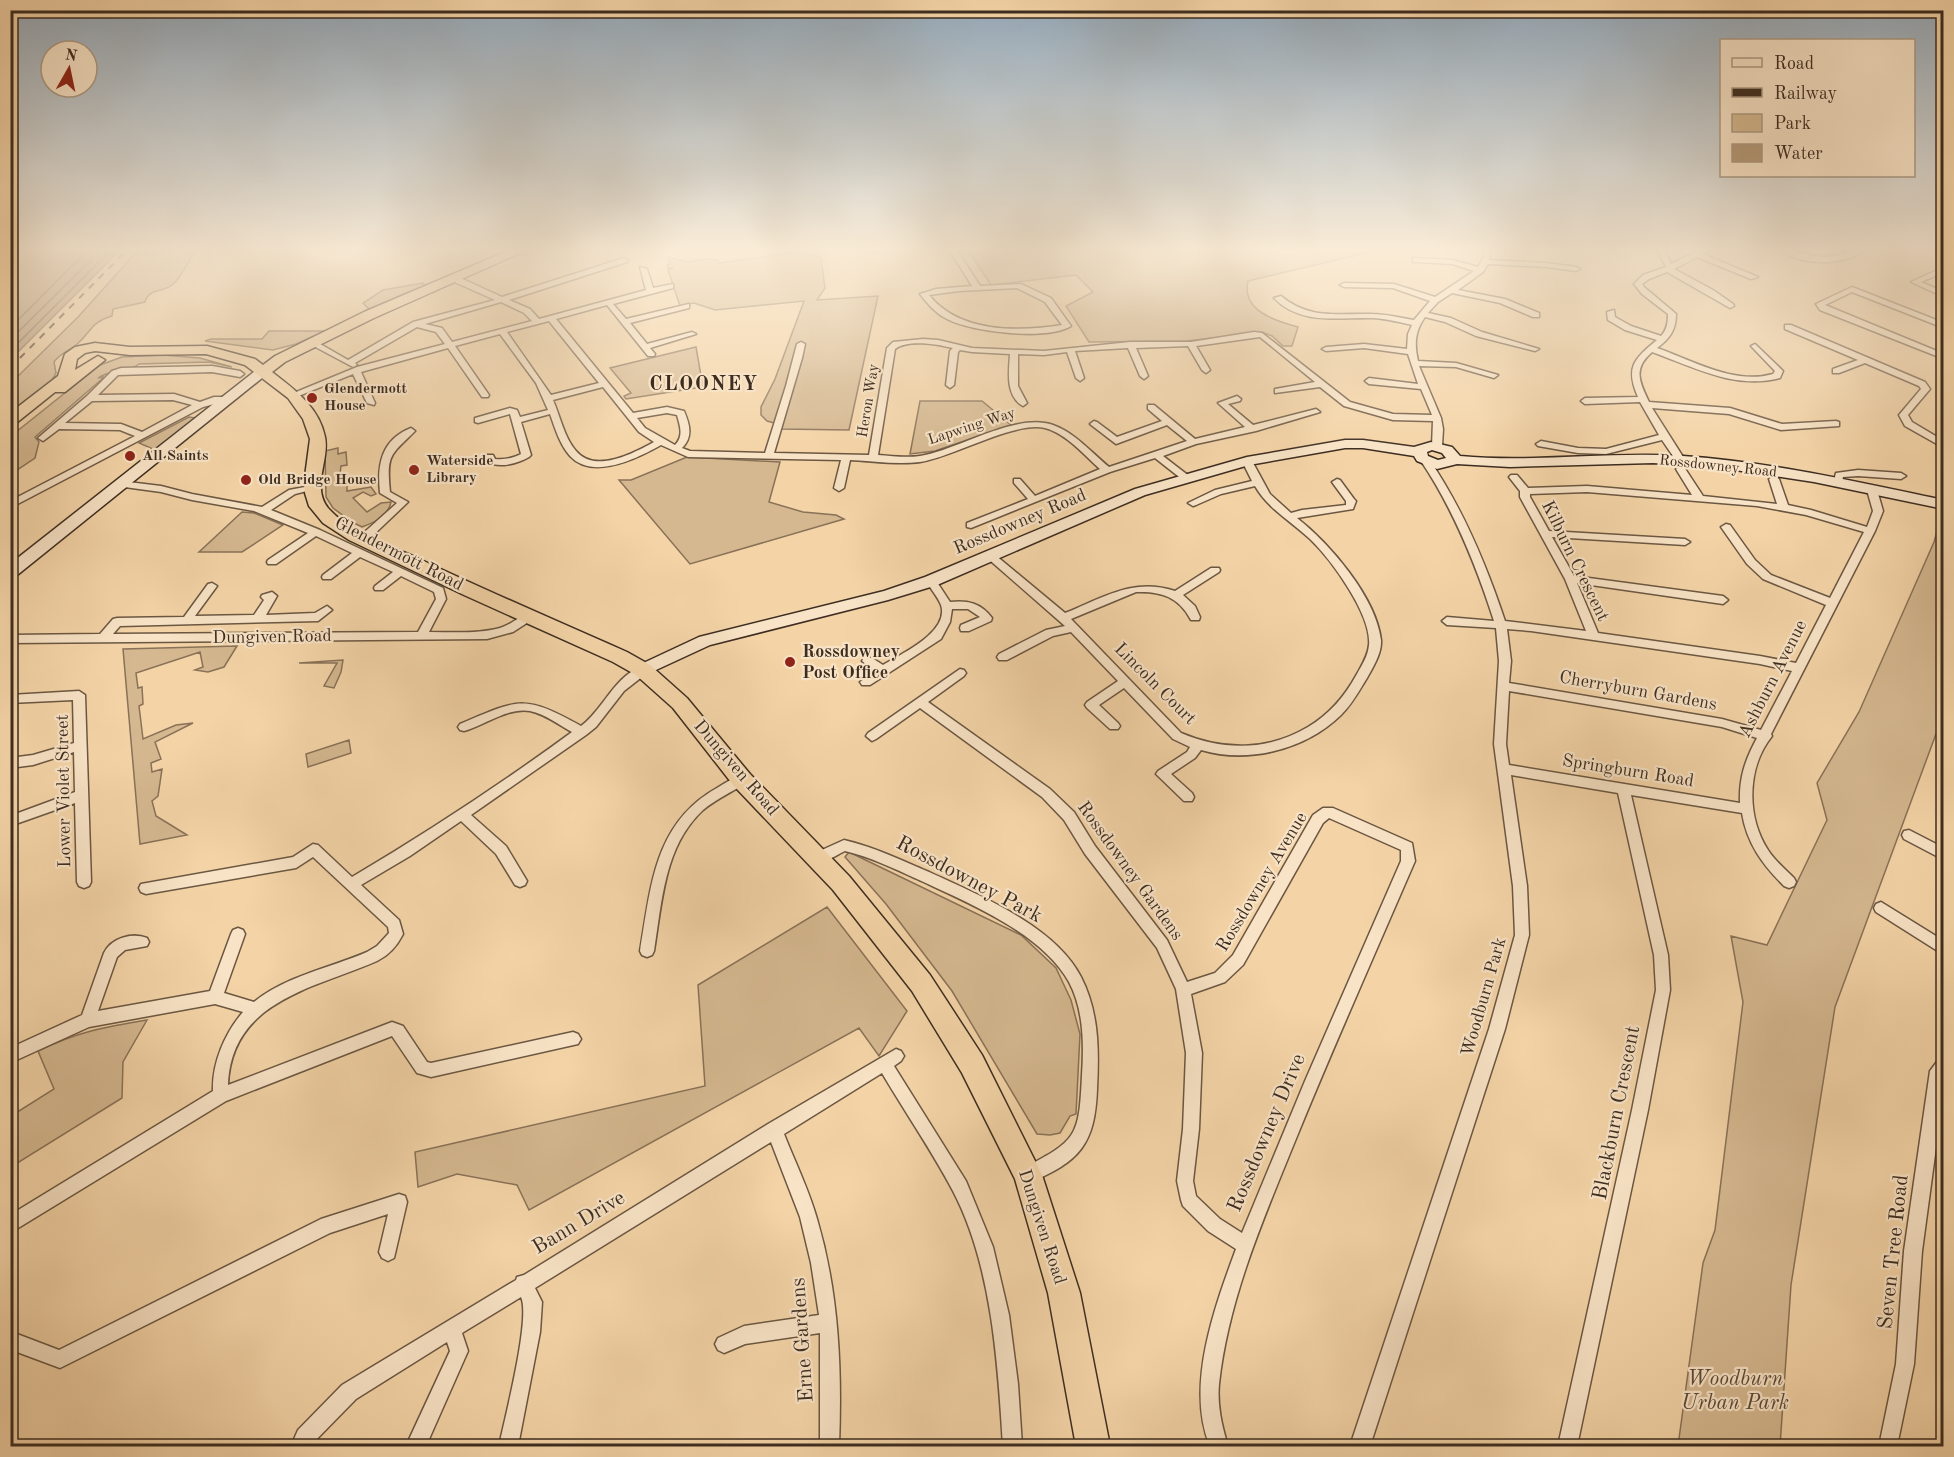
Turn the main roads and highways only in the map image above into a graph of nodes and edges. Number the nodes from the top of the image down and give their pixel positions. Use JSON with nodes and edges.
{"nodes":[{"id":1,"x":365,"y":317,"type":"edge"},
{"id":2,"x":305,"y":347,"type":"junction"},
{"id":3,"x":226,"y":354,"type":"junction"},
{"id":4,"x":102,"y":356,"type":"junction"},
{"id":5,"x":263,"y":370,"type":"junction"},
{"id":6,"x":238,"y":390,"type":"junction"},
{"id":7,"x":288,"y":391,"type":"junction"},
{"id":8,"x":10,"y":421,"type":"edge"},
{"id":9,"x":10,"y":430,"type":"edge"},
{"id":10,"x":1422,"y":457,"type":"junction"},
{"id":11,"x":1450,"y":461,"type":"junction"},
{"id":12,"x":1944,"y":505,"type":"edge"},
{"id":13,"x":10,"y":572,"type":"edge"},
{"id":14,"x":531,"y":617,"type":"joint"},
{"id":15,"x":643,"y":670,"type":"junction"},
{"id":16,"x":1093,"y":1446,"type":"edge"}],
"edges":[{"from":1,"to":2,"type":"highway"},
{"from":2,"to":3,"type":"highway"},
{"from":2,"to":5,"type":"highway"},
{"from":3,"to":4,"type":"highway"},
{"from":3,"to":5,"type":"highway"},
{"from":4,"to":8,"type":"highway"},
{"from":4,"to":9,"type":"highway"},
{"from":5,"to":6,"type":"main road"},
{"from":5,"to":7,"type":"highway"},
{"from":6,"to":7,"type":"main road"},
{"from":6,"to":13,"type":"main road"},
{"from":7,"to":14,"type":"highway","name":"Glendermott Road"},
{"from":10,"to":11,"type":"main road","name":"Rossdowney Road"},
{"from":10,"to":11,"type":"main road"},
{"from":10,"to":15,"type":"main road","name":"Rossdowney Road"},
{"from":11,"to":12,"type":"main road","name":"Rossdowney Road"},
{"from":14,"to":15,"type":"highway","name":"Dungiven Road"},
{"from":15,"to":16,"type":"highway","name":"Dungiven Road"}]}
